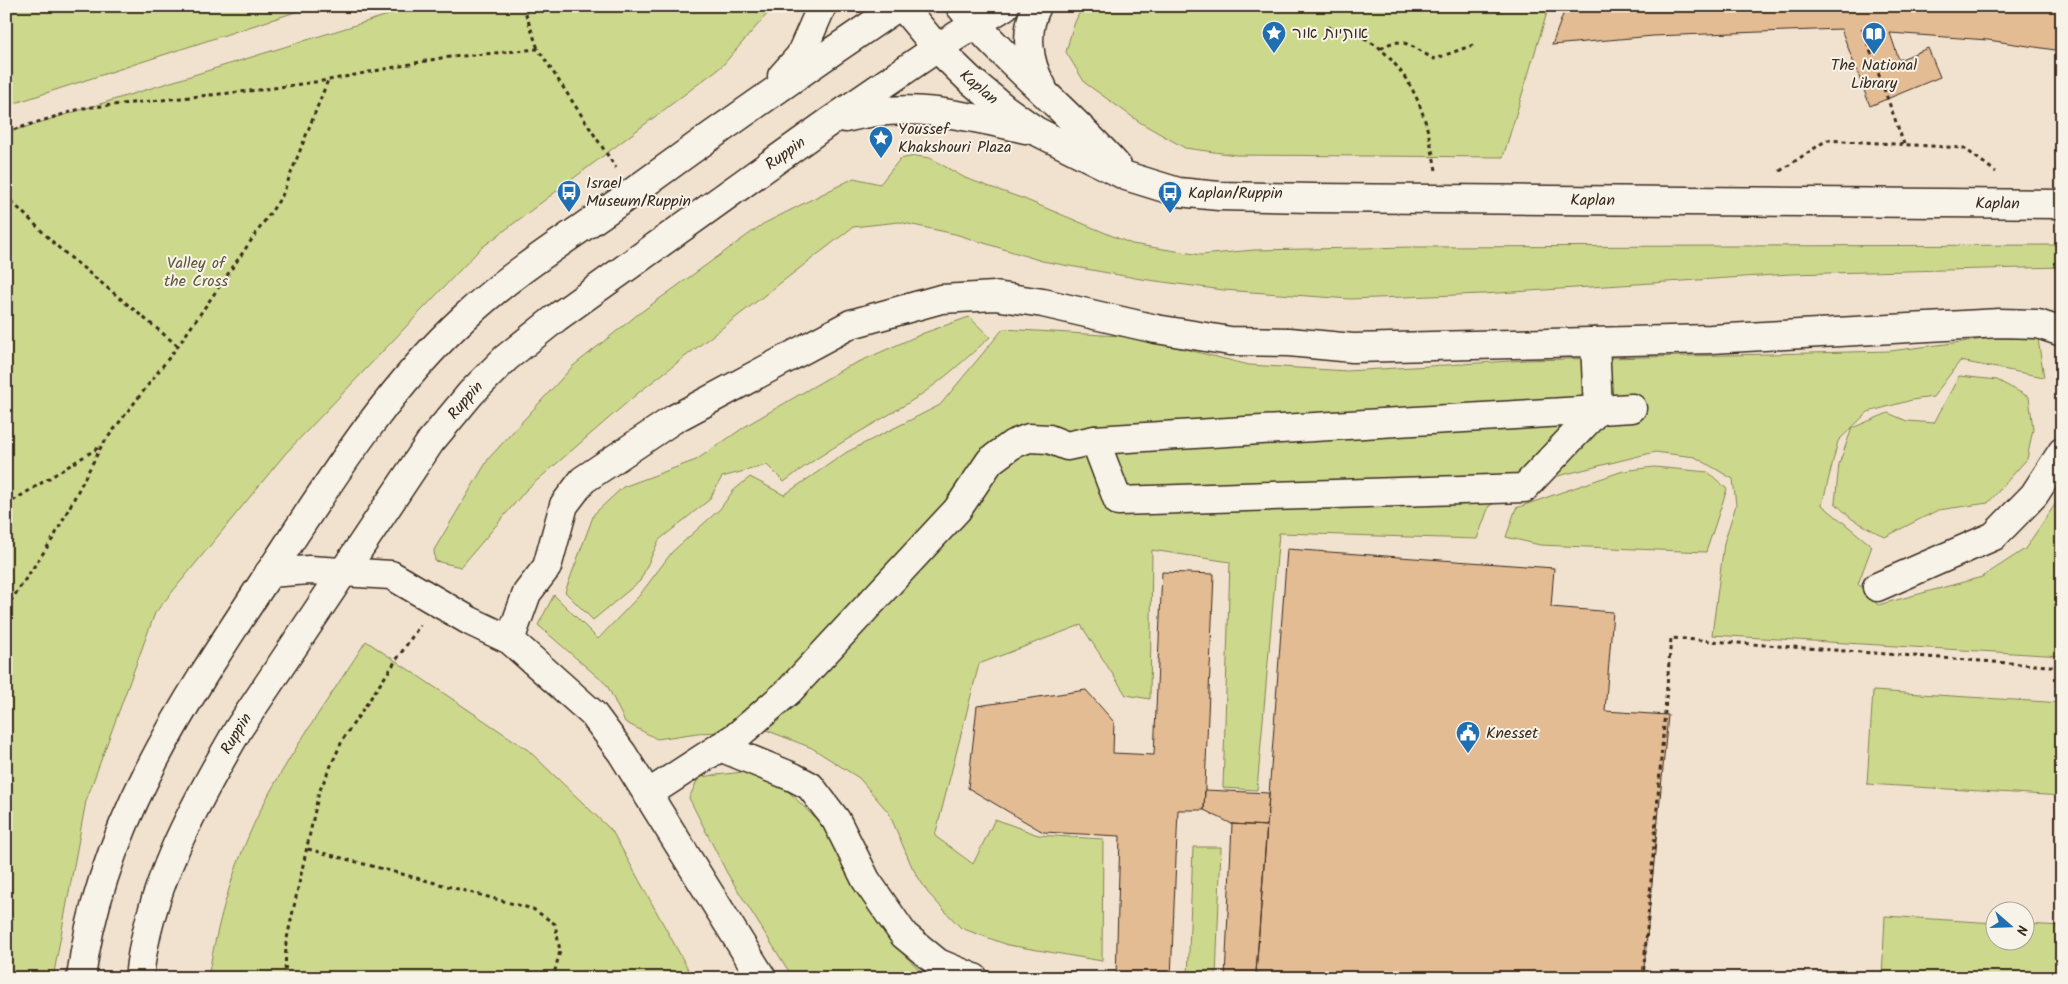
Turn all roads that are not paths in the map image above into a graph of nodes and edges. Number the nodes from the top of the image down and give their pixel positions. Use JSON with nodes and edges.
{"nodes":[{"id":1,"x":822,"y":6,"type":"edge"},
{"id":2,"x":900,"y":6,"type":"edge"},
{"id":3,"x":1005,"y":6,"type":"edge"},
{"id":4,"x":1037,"y":6,"type":"edge"},
{"id":5,"x":968,"y":15,"type":"edge"},
{"id":6,"x":937,"y":48,"type":"junction"},
{"id":7,"x":1046,"y":93,"type":"junction"},
{"id":8,"x":765,"y":97,"type":"junction"},
{"id":9,"x":829,"y":122,"type":"junction"},
{"id":10,"x":1036,"y":131,"type":"junction"},
{"id":11,"x":1126,"y":176,"type":"junction"},
{"id":12,"x":2062,"y":204,"type":"edge"},
{"id":13,"x":2062,"y":332,"type":"edge"},
{"id":14,"x":1595,"y":342,"type":"junction"},
{"id":15,"x":1632,"y":408,"type":"dead end"},
{"id":16,"x":1598,"y":410,"type":"junction"},
{"id":17,"x":1095,"y":440,"type":"junction"},
{"id":18,"x":2062,"y":452,"type":"edge"},
{"id":19,"x":343,"y":571,"type":"junction"},
{"id":20,"x":270,"y":573,"type":"junction"},
{"id":21,"x":1877,"y":587,"type":"dead end"},
{"id":22,"x":510,"y":640,"type":"junction"},
{"id":23,"x":720,"y":747,"type":"junction"},
{"id":24,"x":648,"y":794,"type":"junction"},
{"id":25,"x":81,"y":978,"type":"edge"},
{"id":26,"x":139,"y":978,"type":"edge"},
{"id":27,"x":762,"y":978,"type":"edge"},
{"id":28,"x":974,"y":978,"type":"edge"}],
"edges":[{"from":1,"to":8,"type":"street"},
{"from":2,"to":6,"type":"street","name":"Kaplan"},
{"from":2,"to":8,"type":"street"},
{"from":3,"to":5,"type":"street","name":"Ruppin"},
{"from":4,"to":7,"type":"street"},
{"from":5,"to":6,"type":"street","name":"Ruppin"},
{"from":5,"to":7,"type":"street"},
{"from":6,"to":9,"type":"street","name":"Ruppin"},
{"from":6,"to":10,"type":"street","name":"Kaplan"},
{"from":7,"to":11,"type":"street"},
{"from":8,"to":20,"type":"street"},
{"from":9,"to":10,"type":"street"},
{"from":9,"to":19,"type":"street","name":"Ruppin"},
{"from":10,"to":11,"type":"street","name":"Kaplan"},
{"from":11,"to":12,"type":"street","name":"Kaplan"},
{"from":13,"to":14,"type":"street"},
{"from":14,"to":16,"type":"street"},
{"from":14,"to":22,"type":"street"},
{"from":15,"to":16,"type":"street"},
{"from":16,"to":17,"type":"street"},
{"from":16,"to":17,"type":"street"},
{"from":17,"to":23,"type":"street"},
{"from":18,"to":21,"type":"street"},
{"from":19,"to":20,"type":"street"},
{"from":19,"to":22,"type":"street"},
{"from":19,"to":26,"type":"street","name":"Ruppin"},
{"from":20,"to":25,"type":"street"},
{"from":22,"to":24,"type":"street"},
{"from":23,"to":24,"type":"street"},
{"from":23,"to":28,"type":"street"},
{"from":24,"to":27,"type":"street"}]}
